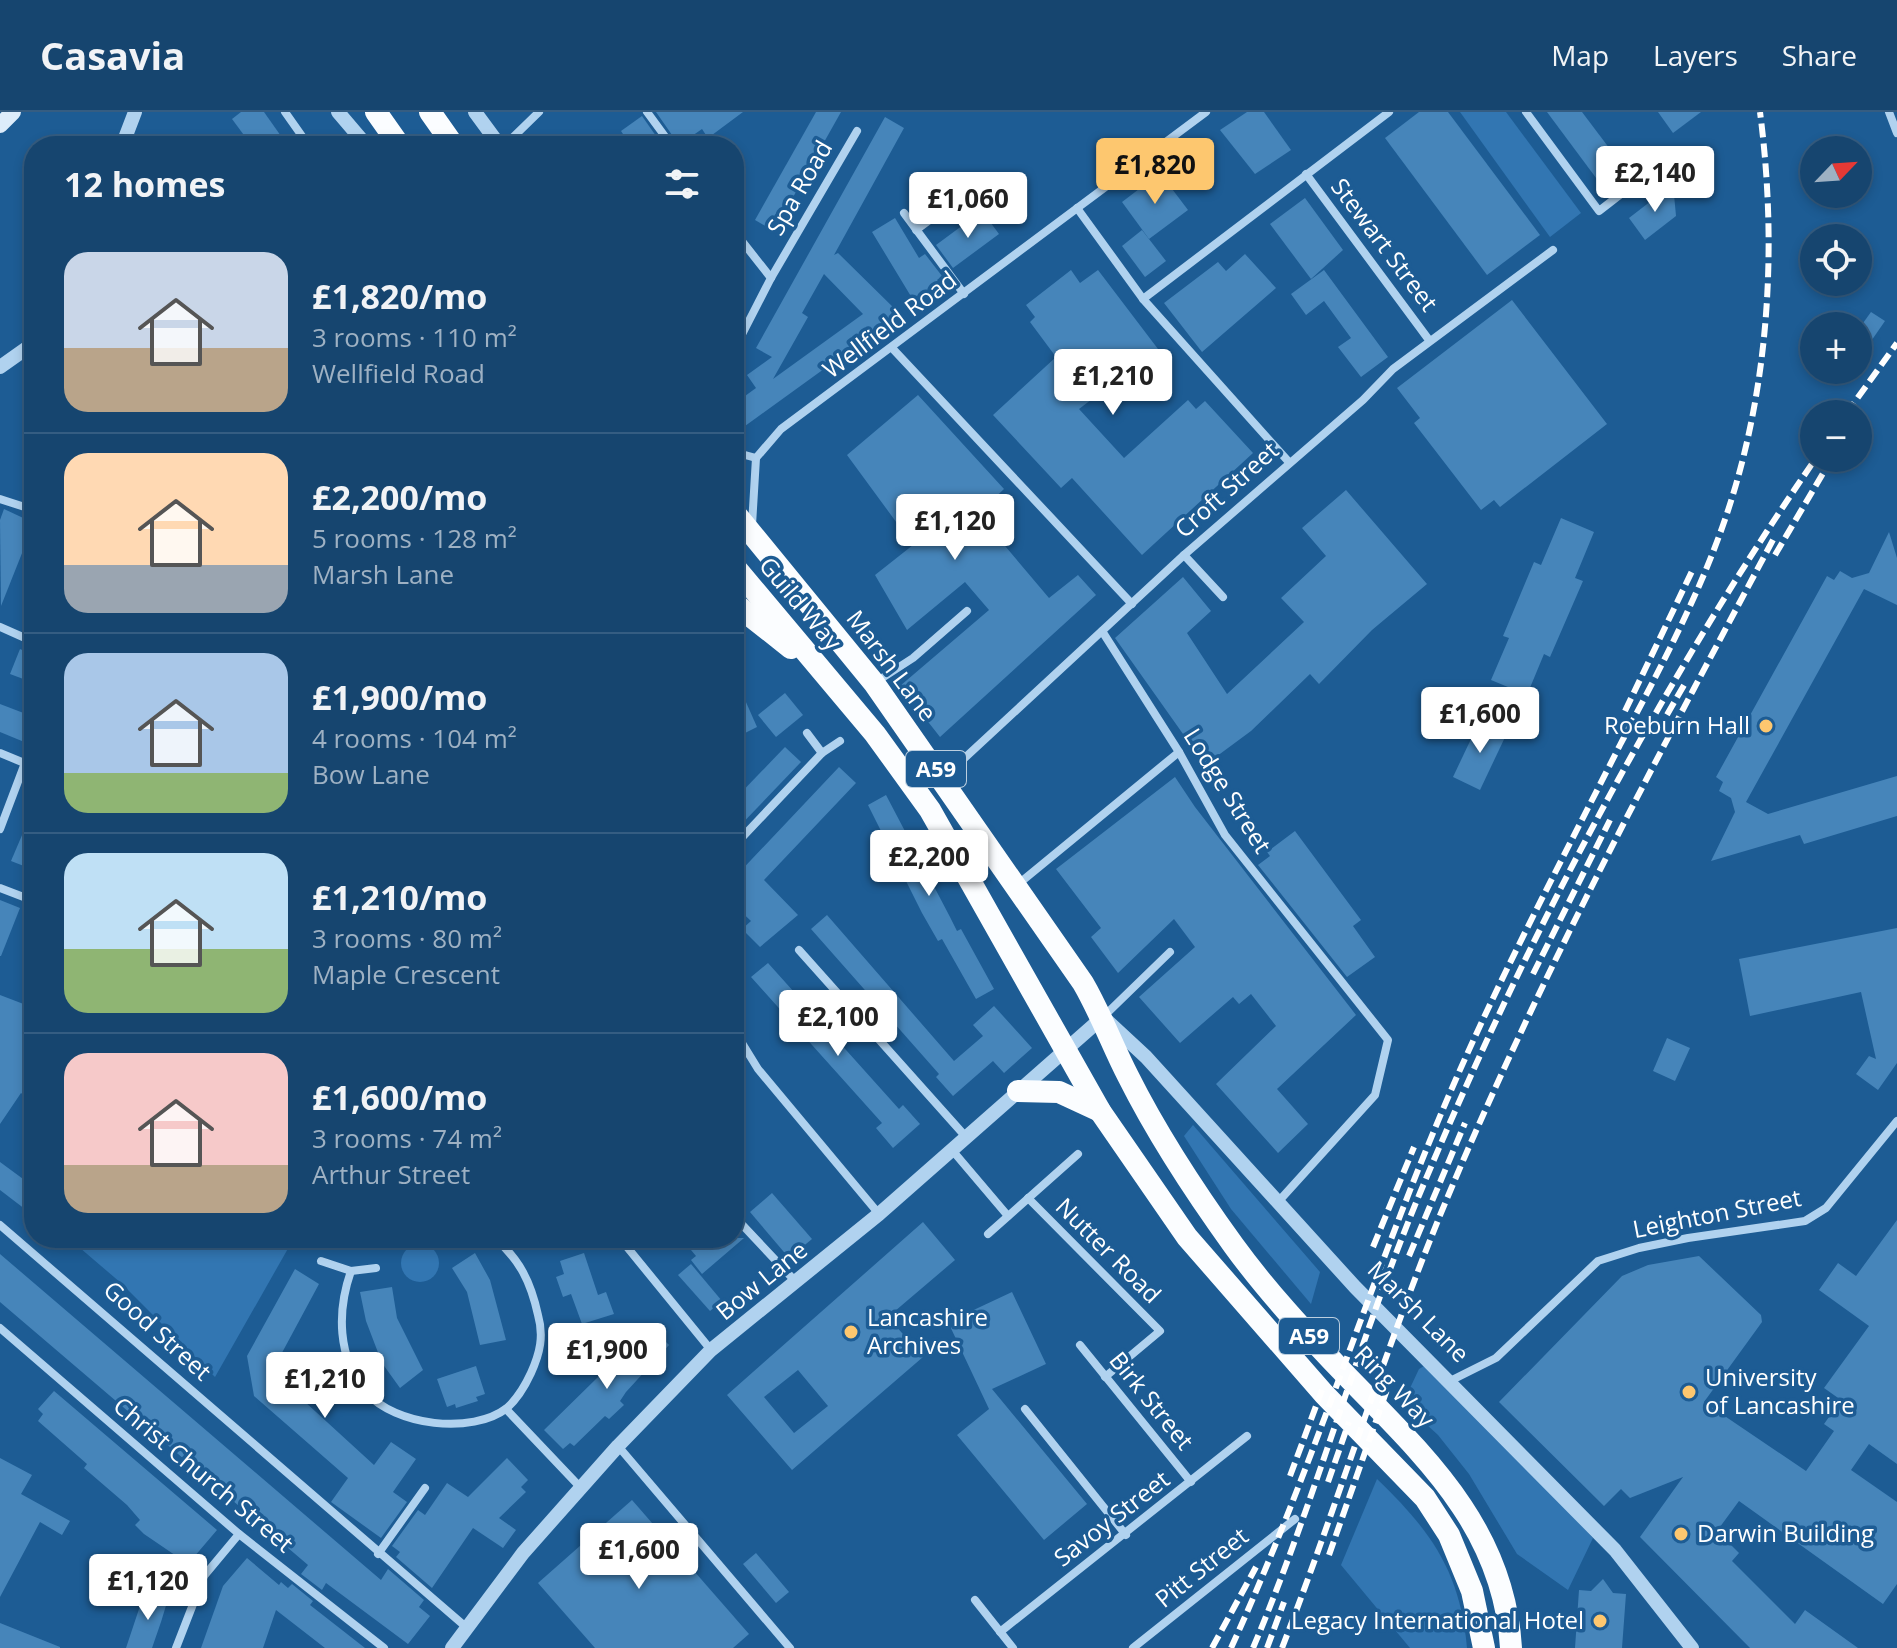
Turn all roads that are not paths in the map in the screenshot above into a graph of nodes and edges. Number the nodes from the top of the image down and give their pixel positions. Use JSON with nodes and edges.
{"nodes":[{"id":1,"x":13,"y":112,"type":"edge"},
{"id":2,"x":135,"y":112,"type":"edge"},
{"id":3,"x":285,"y":112,"type":"edge"},
{"id":4,"x":338,"y":112,"type":"edge"},
{"id":5,"x":376,"y":112,"type":"edge"},
{"id":6,"x":430,"y":112,"type":"edge"},
{"id":7,"x":475,"y":112,"type":"edge"},
{"id":8,"x":539,"y":112,"type":"edge"},
{"id":9,"x":647,"y":112,"type":"edge"},
{"id":10,"x":1206,"y":112,"type":"edge"},
{"id":11,"x":1389,"y":112,"type":"edge"},
{"id":12,"x":1526,"y":112,"type":"edge"},
{"id":13,"x":1889,"y":112,"type":"edge"},
{"id":14,"x":1376,"y":116,"type":"edge"},
{"id":15,"x":0,"y":125,"type":"edge"},
{"id":16,"x":857,"y":131,"type":"dead end"},
{"id":17,"x":1897,"y":133,"type":"edge"},
{"id":18,"x":126,"y":136,"type":"edge"},
{"id":19,"x":302,"y":136,"type":"edge"},
{"id":20,"x":358,"y":136,"type":"edge"},
{"id":21,"x":393,"y":136,"type":"edge"},
{"id":22,"x":447,"y":136,"type":"edge"},
{"id":23,"x":494,"y":136,"type":"edge"},
{"id":24,"x":513,"y":136,"type":"edge"},
{"id":25,"x":665,"y":136,"type":"edge"},
{"id":26,"x":1666,"y":159,"type":"dead end"},
{"id":27,"x":1306,"y":174,"type":"junction"},
{"id":28,"x":1077,"y":208,"type":"junction"},
{"id":29,"x":943,"y":210,"type":"dead end"},
{"id":30,"x":904,"y":213,"type":"dead end"},
{"id":31,"x":916,"y":230,"type":"junction"},
{"id":32,"x":744,"y":244,"type":"edge"},
{"id":33,"x":1553,"y":250,"type":"dead end"},
{"id":34,"x":771,"y":278,"type":"junction"},
{"id":35,"x":964,"y":294,"type":"junction"},
{"id":36,"x":1143,"y":299,"type":"junction"},
{"id":37,"x":744,"y":331,"type":"edge"},
{"id":38,"x":1429,"y":340,"type":"junction"},
{"id":39,"x":893,"y":349,"type":"junction"},
{"id":40,"x":24,"y":350,"type":"edge"},
{"id":41,"x":0,"y":367,"type":"edge"},
{"id":42,"x":744,"y":455,"type":"edge"},
{"id":43,"x":756,"y":458,"type":"junction"},
{"id":44,"x":1288,"y":461,"type":"junction"},
{"id":45,"x":0,"y":499,"type":"edge"},
{"id":46,"x":24,"y":507,"type":"edge"},
{"id":47,"x":744,"y":524,"type":"edge"},
{"id":48,"x":752,"y":533,"type":"junction"},
{"id":49,"x":1184,"y":555,"type":"junction"},
{"id":50,"x":744,"y":578,"type":"edge"},
{"id":51,"x":1223,"y":597,"type":"dead end"},
{"id":52,"x":1132,"y":604,"type":"junction"},
{"id":53,"x":744,"y":611,"type":"edge"},
{"id":54,"x":967,"y":611,"type":"dead end"},
{"id":55,"x":0,"y":627,"type":"edge"},
{"id":56,"x":1102,"y":631,"type":"junction"},
{"id":57,"x":24,"y":638,"type":"edge"},
{"id":58,"x":827,"y":676,"type":"junction"},
{"id":59,"x":874,"y":683,"type":"junction"},
{"id":60,"x":807,"y":733,"type":"dead end"},
{"id":61,"x":840,"y":741,"type":"dead end"},
{"id":62,"x":1179,"y":752,"type":"junction"},
{"id":63,"x":0,"y":753,"type":"edge"},
{"id":64,"x":822,"y":753,"type":"junction"},
{"id":65,"x":24,"y":763,"type":"edge"},
{"id":66,"x":24,"y":778,"type":"edge"},
{"id":67,"x":942,"y":779,"type":"junction"},
{"id":68,"x":0,"y":829,"type":"edge"},
{"id":69,"x":744,"y":835,"type":"edge"},
{"id":70,"x":1016,"y":886,"type":"junction"},
{"id":71,"x":0,"y":888,"type":"edge"},
{"id":72,"x":24,"y":897,"type":"edge"},
{"id":73,"x":799,"y":950,"type":"dead end"},
{"id":74,"x":1170,"y":952,"type":"dead end"},
{"id":75,"x":1103,"y":1017,"type":"junction"},
{"id":76,"x":744,"y":1046,"type":"edge"},
{"id":77,"x":1066,"y":1049,"type":"junction"},
{"id":78,"x":1018,"y":1091,"type":"junction"},
{"id":79,"x":1100,"y":1111,"type":"junction"},
{"id":80,"x":1897,"y":1121,"type":"edge"},
{"id":81,"x":966,"y":1137,"type":"junction"},
{"id":82,"x":952,"y":1150,"type":"junction"},
{"id":83,"x":1078,"y":1154,"type":"dead end"},
{"id":84,"x":1028,"y":1198,"type":"junction"},
{"id":85,"x":1278,"y":1202,"type":"junction"},
{"id":86,"x":879,"y":1214,"type":"junction"},
{"id":87,"x":1008,"y":1216,"type":"junction"},
{"id":88,"x":0,"y":1225,"type":"edge"},
{"id":89,"x":744,"y":1227,"type":"edge"},
{"id":90,"x":988,"y":1234,"type":"dead end"},
{"id":91,"x":24,"y":1245,"type":"edge"},
{"id":92,"x":28,"y":1248,"type":"edge"},
{"id":93,"x":502,"y":1248,"type":"edge"},
{"id":94,"x":628,"y":1248,"type":"edge"},
{"id":95,"x":321,"y":1261,"type":"dead end"},
{"id":96,"x":376,"y":1268,"type":"dead end"},
{"id":97,"x":351,"y":1271,"type":"junction"},
{"id":98,"x":796,"y":1282,"type":"junction"},
{"id":99,"x":0,"y":1328,"type":"edge"},
{"id":100,"x":1080,"y":1345,"type":"dead end"},
{"id":101,"x":711,"y":1350,"type":"junction"},
{"id":102,"x":1105,"y":1377,"type":"junction"},
{"id":103,"x":1450,"y":1381,"type":"junction"},
{"id":104,"x":506,"y":1409,"type":"junction"},
{"id":105,"x":1025,"y":1409,"type":"dead end"},
{"id":106,"x":1247,"y":1436,"type":"dead end"},
{"id":107,"x":618,"y":1446,"type":"junction"},
{"id":108,"x":1191,"y":1482,"type":"junction"},
{"id":109,"x":580,"y":1487,"type":"junction"},
{"id":110,"x":425,"y":1488,"type":"dead end"},
{"id":111,"x":1295,"y":1519,"type":"dead end"},
{"id":112,"x":239,"y":1534,"type":"junction"},
{"id":113,"x":1126,"y":1535,"type":"junction"},
{"id":114,"x":378,"y":1554,"type":"junction"},
{"id":115,"x":975,"y":1600,"type":"dead end"},
{"id":116,"x":466,"y":1627,"type":"junction"},
{"id":117,"x":1000,"y":1632,"type":"junction"},
{"id":118,"x":176,"y":1648,"type":"edge"},
{"id":119,"x":384,"y":1648,"type":"edge"},
{"id":120,"x":452,"y":1648,"type":"edge"},
{"id":121,"x":790,"y":1648,"type":"edge"},
{"id":122,"x":1013,"y":1648,"type":"edge"},
{"id":123,"x":1133,"y":1648,"type":"edge"},
{"id":124,"x":1484,"y":1648,"type":"edge"},
{"id":125,"x":1511,"y":1648,"type":"edge"},
{"id":126,"x":1692,"y":1648,"type":"edge"}],
"edges":[{"from":1,"to":15,"type":"main road"},
{"from":2,"to":18,"type":"street"},
{"from":3,"to":19,"type":"street"},
{"from":4,"to":20,"type":"street"},
{"from":5,"to":21,"type":"highway"},
{"from":6,"to":22,"type":"highway"},
{"from":7,"to":23,"type":"street"},
{"from":8,"to":24,"type":"street"},
{"from":9,"to":25,"type":"street"},
{"from":10,"to":28,"type":"street","name":"Wellfield Road"},
{"from":11,"to":14,"type":"street"},
{"from":12,"to":26,"type":"street"},
{"from":13,"to":17,"type":"street"},
{"from":14,"to":27,"type":"street"},
{"from":16,"to":34,"type":"street","name":"Spa Road"},
{"from":27,"to":36,"type":"street"},
{"from":27,"to":38,"type":"street","name":"Stewart Street"},
{"from":28,"to":35,"type":"street","name":"Wellfield Road"},
{"from":28,"to":36,"type":"street"},
{"from":29,"to":31,"type":"street"},
{"from":30,"to":31,"type":"street"},
{"from":31,"to":35,"type":"street"},
{"from":32,"to":34,"type":"street"},
{"from":33,"to":38,"type":"street","name":"Croft Street"},
{"from":34,"to":37,"type":"street","name":"Spa Road"},
{"from":35,"to":39,"type":"street","name":"Wellfield Road"},
{"from":36,"to":44,"type":"street"},
{"from":38,"to":44,"type":"street","name":"Croft Street"},
{"from":39,"to":43,"type":"street","name":"Wellfield Road"},
{"from":39,"to":52,"type":"street"},
{"from":40,"to":41,"type":"street"},
{"from":42,"to":43,"type":"street"},
{"from":43,"to":48,"type":"street"},
{"from":44,"to":49,"type":"street","name":"Croft Street"},
{"from":45,"to":46,"type":"street"},
{"from":47,"to":48,"type":"highway","name":"Marsh Lane","number":"A59"},
{"from":48,"to":59,"type":"highway","name":"Marsh Lane","number":"A59"},
{"from":49,"to":51,"type":"street"},
{"from":49,"to":52,"type":"street","name":"Croft Street"},
{"from":50,"to":58,"type":"highway","name":"Guild Way","number":"A59"},
{"from":52,"to":56,"type":"street","name":"Croft Street"},
{"from":53,"to":58,"type":"highway"},
{"from":54,"to":59,"type":"street"},
{"from":55,"to":57,"type":"street"},
{"from":56,"to":62,"type":"street","name":"Lodge Street"},
{"from":56,"to":67,"type":"street","name":"Croft Street"},
{"from":58,"to":77,"type":"highway","number":"A59"},
{"from":59,"to":67,"type":"highway","name":"Marsh Lane","number":"A59"},
{"from":60,"to":64,"type":"street"},
{"from":61,"to":64,"type":"street"},
{"from":62,"to":70,"type":"street"},
{"from":62,"to":85,"type":"street","name":"Lodge Street"},
{"from":63,"to":65,"type":"street"},
{"from":64,"to":69,"type":"street"},
{"from":66,"to":68,"type":"street"},
{"from":67,"to":70,"type":"highway","name":"Marsh Lane","number":"A59"},
{"from":70,"to":75,"type":"highway","name":"Marsh Lane","number":"A59"},
{"from":71,"to":72,"type":"street"},
{"from":73,"to":81,"type":"street"},
{"from":74,"to":75,"type":"street"},
{"from":75,"to":77,"type":"street"},
{"from":75,"to":85,"type":"street","name":"Marsh Lane"},
{"from":75,"to":125,"type":"highway","name":"Ring Way","number":"A59"},
{"from":76,"to":86,"type":"street"},
{"from":77,"to":78,"type":"street","name":"Bow Lane"},
{"from":77,"to":79,"type":"highway","number":"A59"},
{"from":78,"to":79,"type":"highway"},
{"from":78,"to":81,"type":"street","name":"Bow Lane"},
{"from":79,"to":124,"type":"highway","number":"A59"},
{"from":80,"to":103,"type":"street","name":"Leighton Street"},
{"from":81,"to":82,"type":"street","name":"Bow Lane"},
{"from":82,"to":86,"type":"street","name":"Bow Lane"},
{"from":82,"to":87,"type":"street"},
{"from":83,"to":84,"type":"street"},
{"from":84,"to":87,"type":"street"},
{"from":84,"to":102,"type":"street","name":"Nutter Road"},
{"from":85,"to":103,"type":"street","name":"Marsh Lane"},
{"from":86,"to":98,"type":"street","name":"Bow Lane"},
{"from":87,"to":90,"type":"street"},
{"from":88,"to":91,"type":"street","name":"Good Street"},
{"from":89,"to":98,"type":"street"},
{"from":92,"to":114,"type":"street","name":"Good Street"},
{"from":93,"to":104,"type":"street"},
{"from":94,"to":101,"type":"street"},
{"from":95,"to":97,"type":"street"},
{"from":96,"to":97,"type":"street"},
{"from":97,"to":104,"type":"street"},
{"from":98,"to":101,"type":"street","name":"Bow Lane"},
{"from":99,"to":112,"type":"street","name":"Christ Church Street"},
{"from":100,"to":102,"type":"street","name":"Birk Street"},
{"from":101,"to":107,"type":"street","name":"Bow Lane"},
{"from":102,"to":108,"type":"street","name":"Birk Street"},
{"from":103,"to":126,"type":"street","name":"Marsh Lane"},
{"from":104,"to":109,"type":"street"},
{"from":105,"to":113,"type":"street"},
{"from":106,"to":108,"type":"street","name":"Savoy Street"},
{"from":107,"to":109,"type":"street","name":"Bow Lane"},
{"from":107,"to":121,"type":"street"},
{"from":108,"to":113,"type":"street","name":"Savoy Street"},
{"from":109,"to":116,"type":"street","name":"Bow Lane"},
{"from":110,"to":114,"type":"street"},
{"from":111,"to":123,"type":"street","name":"Pitt Street"},
{"from":112,"to":118,"type":"street"},
{"from":112,"to":119,"type":"street","name":"Christ Church Street"},
{"from":113,"to":117,"type":"street","name":"Savoy Street"},
{"from":114,"to":116,"type":"street","name":"Good Street"},
{"from":115,"to":117,"type":"street"},
{"from":116,"to":120,"type":"street","name":"Bow Lane"},
{"from":117,"to":122,"type":"street"}]}
